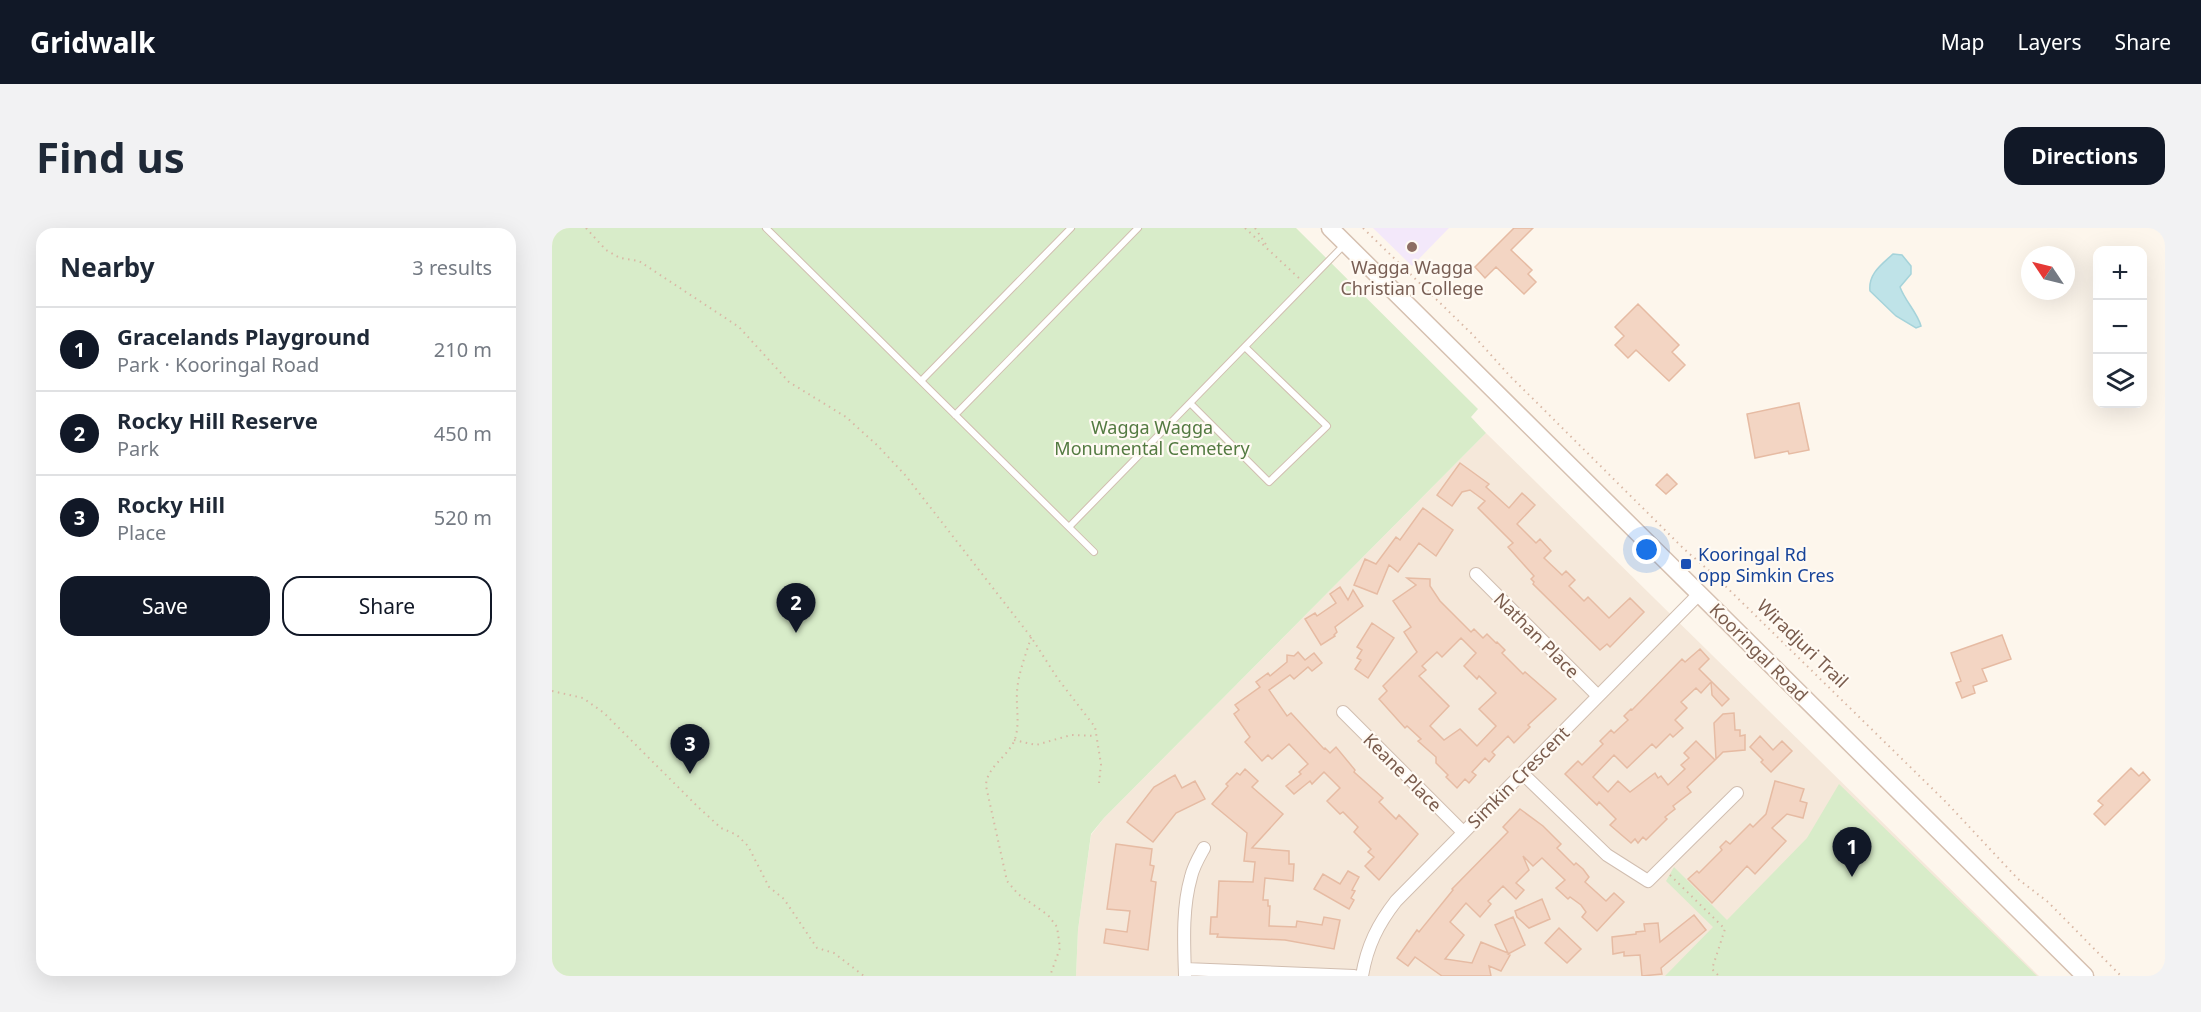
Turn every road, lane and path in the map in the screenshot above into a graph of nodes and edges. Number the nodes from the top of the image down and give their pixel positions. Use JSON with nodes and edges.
{"nodes":[{"id":1,"x":586,"y":228,"type":"edge"},
{"id":2,"x":766,"y":228,"type":"edge"},
{"id":3,"x":1071,"y":228,"type":"edge"},
{"id":4,"x":1138,"y":228,"type":"edge"},
{"id":5,"x":1245,"y":228,"type":"edge"},
{"id":6,"x":1256,"y":228,"type":"edge"},
{"id":7,"x":1330,"y":228,"type":"edge"},
{"id":8,"x":1363,"y":228,"type":"edge"},
{"id":9,"x":1346,"y":243,"type":"junction"},
{"id":10,"x":1270,"y":251,"type":"junction"},
{"id":11,"x":1306,"y":284,"type":"junction"},
{"id":12,"x":1245,"y":347,"type":"junction"},
{"id":13,"x":921,"y":381,"type":"junction"},
{"id":14,"x":1190,"y":403,"type":"junction"},
{"id":15,"x":955,"y":415,"type":"junction"},
{"id":16,"x":1068,"y":527,"type":"junction"},
{"id":17,"x":1094,"y":552,"type":"dead end"},
{"id":18,"x":1476,"y":574,"type":"dead end"},
{"id":19,"x":1700,"y":593,"type":"junction"},
{"id":20,"x":1031,"y":636,"type":"junction"},
{"id":21,"x":552,"y":691,"type":"edge"},
{"id":22,"x":1598,"y":696,"type":"junction"},
{"id":23,"x":1343,"y":712,"type":"dead end"},
{"id":24,"x":1097,"y":736,"type":"junction"},
{"id":25,"x":1014,"y":740,"type":"junction"},
{"id":26,"x":1522,"y":773,"type":"junction"},
{"id":27,"x":1099,"y":783,"type":"dead end"},
{"id":28,"x":1737,"y":794,"type":"dead end"},
{"id":29,"x":1463,"y":832,"type":"junction"},
{"id":30,"x":1204,"y":848,"type":"dead end"},
{"id":31,"x":1662,"y":867,"type":"junction"},
{"id":32,"x":1185,"y":973,"type":"edge"},
{"id":33,"x":864,"y":976,"type":"edge"},
{"id":34,"x":1050,"y":976,"type":"edge"},
{"id":35,"x":1354,"y":976,"type":"edge"},
{"id":36,"x":1362,"y":976,"type":"edge"},
{"id":37,"x":1719,"y":976,"type":"edge"},
{"id":38,"x":2085,"y":976,"type":"edge"},
{"id":39,"x":2121,"y":976,"type":"edge"}],
"edges":[{"from":1,"to":20,"type":"path"},
{"from":2,"to":13,"type":"lane"},
{"from":3,"to":13,"type":"lane"},
{"from":4,"to":15,"type":"lane"},
{"from":5,"to":10,"type":"path"},
{"from":6,"to":10,"type":"path"},
{"from":7,"to":9,"type":"main road","name":"Kooringal Road"},
{"from":8,"to":39,"type":"path","name":"Wiradjuri Trail"},
{"from":9,"to":11,"type":"lane"},
{"from":9,"to":19,"type":"main road","name":"Kooringal Road"},
{"from":10,"to":11,"type":"path"},
{"from":11,"to":12,"type":"lane"},
{"from":12,"to":14,"type":"lane"},
{"from":12,"to":14,"type":"lane"},
{"from":13,"to":15,"type":"lane"},
{"from":14,"to":16,"type":"lane"},
{"from":15,"to":16,"type":"lane"},
{"from":16,"to":17,"type":"lane"},
{"from":18,"to":22,"type":"street","name":"Nathan Place"},
{"from":19,"to":22,"type":"street","name":"Simkin Crescent"},
{"from":19,"to":38,"type":"main road","name":"Kooringal Road"},
{"from":20,"to":24,"type":"path"},
{"from":20,"to":25,"type":"path"},
{"from":21,"to":33,"type":"path"},
{"from":22,"to":26,"type":"street","name":"Simkin Crescent"},
{"from":23,"to":29,"type":"street","name":"Keane Place"},
{"from":24,"to":25,"type":"path"},
{"from":24,"to":27,"type":"path"},
{"from":25,"to":34,"type":"path"},
{"from":26,"to":29,"type":"street","name":"Simkin Crescent"},
{"from":26,"to":31,"type":"street"},
{"from":28,"to":31,"type":"street"},
{"from":29,"to":36,"type":"street","name":"Simkin Crescent"},
{"from":30,"to":32,"type":"street"},
{"from":31,"to":37,"type":"path"},
{"from":32,"to":35,"type":"street"}]}
